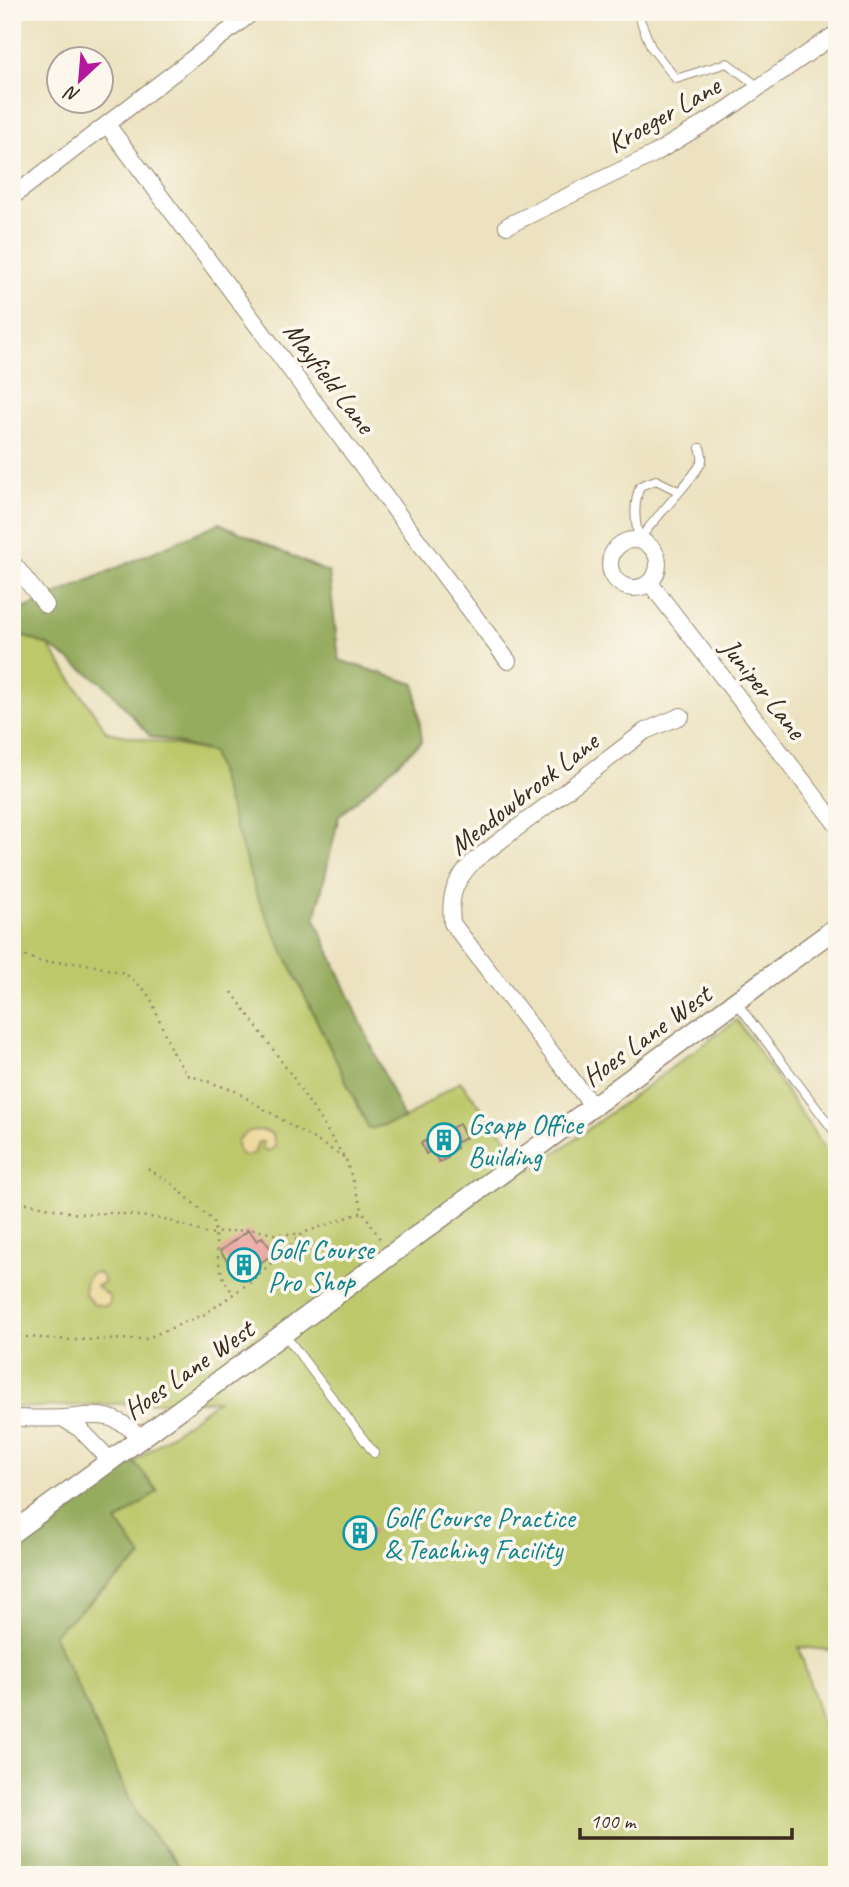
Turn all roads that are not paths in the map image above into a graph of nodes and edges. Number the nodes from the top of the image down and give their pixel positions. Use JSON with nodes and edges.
{"nodes":[{"id":1,"x":253,"y":12,"type":"edge"},
{"id":2,"x":637,"y":12,"type":"edge"},
{"id":3,"x":837,"y":33,"type":"edge"},
{"id":4,"x":758,"y":87,"type":"junction"},
{"id":5,"x":108,"y":126,"type":"junction"},
{"id":6,"x":15,"y":188,"type":"edge"},
{"id":7,"x":507,"y":226,"type":"dead end"},
{"id":8,"x":700,"y":448,"type":"dead end"},
{"id":9,"x":678,"y":491,"type":"junction"},
{"id":10,"x":639,"y":540,"type":"junction"},
{"id":11,"x":12,"y":562,"type":"edge"},
{"id":12,"x":649,"y":582,"type":"junction"},
{"id":13,"x":46,"y":605,"type":"dead end"},
{"id":14,"x":508,"y":661,"type":"dead end"},
{"id":15,"x":681,"y":716,"type":"dead end"},
{"id":16,"x":837,"y":825,"type":"edge"},
{"id":17,"x":837,"y":927,"type":"edge"},
{"id":18,"x":737,"y":1003,"type":"junction"},
{"id":19,"x":594,"y":1108,"type":"junction"},
{"id":20,"x":837,"y":1135,"type":"edge"},
{"id":21,"x":285,"y":1335,"type":"junction"},
{"id":22,"x":12,"y":1418,"type":"edge"},
{"id":23,"x":62,"y":1418,"type":"junction"},
{"id":24,"x":141,"y":1437,"type":"junction"},
{"id":25,"x":374,"y":1453,"type":"dead end"},
{"id":26,"x":110,"y":1460,"type":"junction"},
{"id":27,"x":12,"y":1533,"type":"edge"}],
"edges":[{"from":1,"to":5,"type":"street"},
{"from":2,"to":4,"type":"lane"},
{"from":3,"to":4,"type":"street","name":"Kroeger Lane"},
{"from":4,"to":7,"type":"street","name":"Kroeger Lane"},
{"from":5,"to":6,"type":"street"},
{"from":5,"to":14,"type":"street","name":"Mayfield Lane"},
{"from":8,"to":9,"type":"lane"},
{"from":9,"to":10,"type":"lane"},
{"from":9,"to":10,"type":"lane"},
{"from":10,"to":12,"type":"street"},
{"from":10,"to":12,"type":"street"},
{"from":11,"to":13,"type":"street"},
{"from":12,"to":16,"type":"street","name":"Juniper Lane"},
{"from":15,"to":19,"type":"street","name":"Meadowbrook Lane"},
{"from":17,"to":18,"type":"street","name":"Hoes Lane West"},
{"from":18,"to":19,"type":"street","name":"Hoes Lane West"},
{"from":18,"to":20,"type":"lane"},
{"from":19,"to":21,"type":"street","name":"Hoes Lane West"},
{"from":21,"to":24,"type":"street","name":"Hoes Lane West"},
{"from":21,"to":25,"type":"lane"},
{"from":22,"to":23,"type":"street"},
{"from":23,"to":24,"type":"street"},
{"from":23,"to":26,"type":"street"},
{"from":24,"to":26,"type":"street","name":"Hoes Lane West"},
{"from":26,"to":27,"type":"street","name":"Hoes Lane West"}]}
